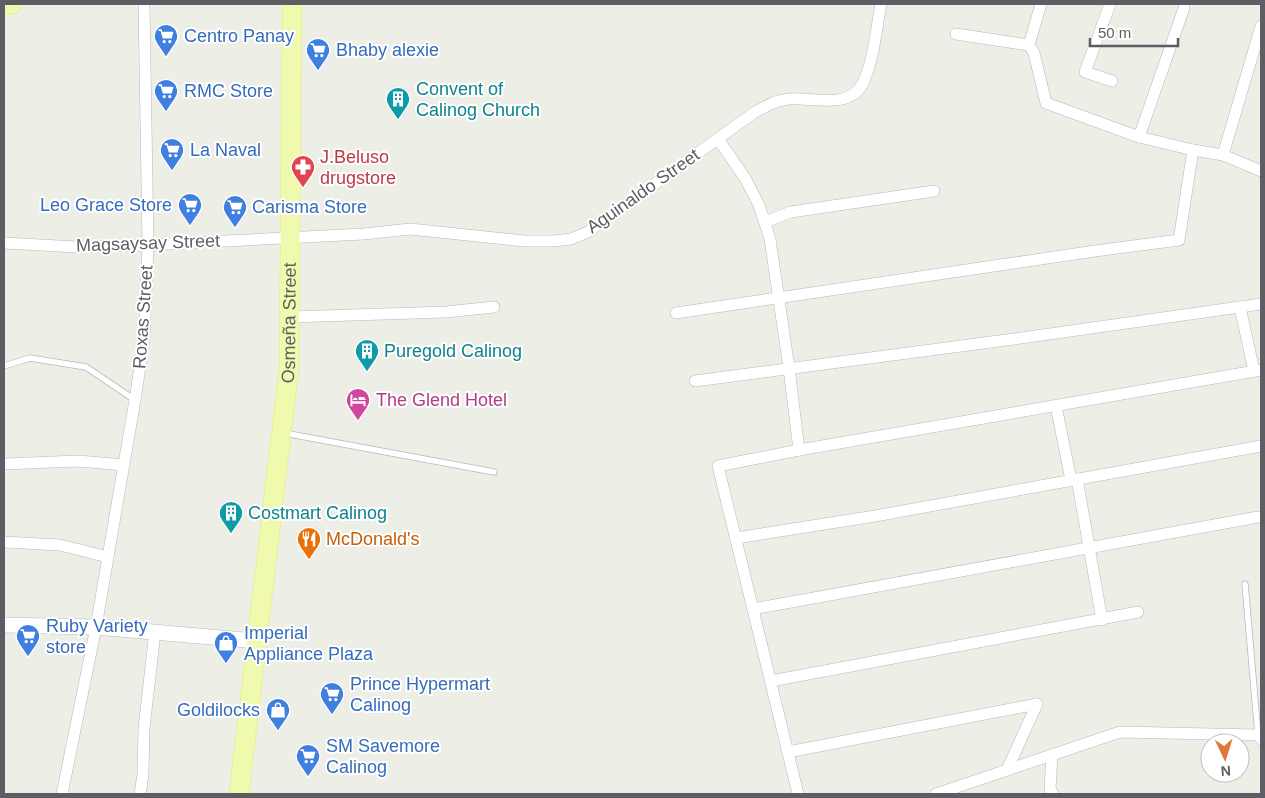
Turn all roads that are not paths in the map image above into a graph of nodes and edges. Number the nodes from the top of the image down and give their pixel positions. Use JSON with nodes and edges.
{"nodes":[{"id":1,"x":12,"y":4,"type":"edge"},
{"id":2,"x":144,"y":4,"type":"edge"},
{"id":3,"x":292,"y":4,"type":"edge"},
{"id":4,"x":882,"y":4,"type":"edge"},
{"id":5,"x":1041,"y":4,"type":"edge"},
{"id":6,"x":1110,"y":4,"type":"edge"},
{"id":7,"x":4,"y":5,"type":"edge"},
{"id":8,"x":1184,"y":8,"type":"dead end"},
{"id":9,"x":1261,"y":26,"type":"edge"},
{"id":10,"x":956,"y":34,"type":"dead end"},
{"id":11,"x":1030,"y":44,"type":"junction"},
{"id":12,"x":1112,"y":81,"type":"dead end"},
{"id":13,"x":1139,"y":137,"type":"junction"},
{"id":14,"x":718,"y":139,"type":"junction"},
{"id":15,"x":1193,"y":150,"type":"junction"},
{"id":16,"x":1223,"y":155,"type":"junction"},
{"id":17,"x":1261,"y":171,"type":"edge"},
{"id":18,"x":934,"y":191,"type":"dead end"},
{"id":19,"x":765,"y":222,"type":"junction"},
{"id":20,"x":292,"y":236,"type":"junction"},
{"id":21,"x":4,"y":242,"type":"edge"},
{"id":22,"x":148,"y":245,"type":"junction"},
{"id":23,"x":778,"y":297,"type":"junction"},
{"id":24,"x":1261,"y":304,"type":"edge"},
{"id":25,"x":494,"y":307,"type":"dead end"},
{"id":26,"x":1240,"y":307,"type":"junction"},
{"id":27,"x":676,"y":313,"type":"dead end"},
{"id":28,"x":290,"y":317,"type":"junction"},
{"id":29,"x":4,"y":366,"type":"edge"},
{"id":30,"x":789,"y":368,"type":"junction"},
{"id":31,"x":1258,"y":370,"type":"edge"},
{"id":32,"x":695,"y":381,"type":"dead end"},
{"id":33,"x":135,"y":400,"type":"junction"},
{"id":34,"x":1056,"y":406,"type":"junction"},
{"id":35,"x":282,"y":432,"type":"junction"},
{"id":36,"x":1261,"y":446,"type":"edge"},
{"id":37,"x":799,"y":450,"type":"junction"},
{"id":38,"x":4,"y":464,"type":"edge"},
{"id":39,"x":124,"y":465,"type":"junction"},
{"id":40,"x":494,"y":472,"type":"dead end"},
{"id":41,"x":1074,"y":480,"type":"junction"},
{"id":42,"x":1258,"y":517,"type":"dead end"},
{"id":43,"x":736,"y":538,"type":"junction"},
{"id":44,"x":4,"y":542,"type":"edge"},
{"id":45,"x":1090,"y":548,"type":"junction"},
{"id":46,"x":108,"y":557,"type":"junction"},
{"id":47,"x":1245,"y":584,"type":"dead end"},
{"id":48,"x":753,"y":609,"type":"junction"},
{"id":49,"x":1138,"y":612,"type":"dead end"},
{"id":50,"x":1102,"y":620,"type":"junction"},
{"id":51,"x":4,"y":625,"type":"edge"},
{"id":52,"x":96,"y":627,"type":"junction"},
{"id":53,"x":155,"y":632,"type":"junction"},
{"id":54,"x":257,"y":641,"type":"junction"},
{"id":55,"x":771,"y":681,"type":"junction"},
{"id":56,"x":1260,"y":737,"type":"edge"},
{"id":57,"x":788,"y":752,"type":"junction"},
{"id":58,"x":1052,"y":755,"type":"junction"},
{"id":59,"x":1007,"y":770,"type":"junction"},
{"id":60,"x":62,"y":794,"type":"edge"},
{"id":61,"x":140,"y":794,"type":"edge"},
{"id":62,"x":239,"y":794,"type":"edge"},
{"id":63,"x":798,"y":794,"type":"edge"},
{"id":64,"x":936,"y":794,"type":"edge"},
{"id":65,"x":1052,"y":794,"type":"edge"}],
"edges":[{"from":1,"to":7,"type":"main road"},
{"from":2,"to":22,"type":"street","name":"Roxas Street"},
{"from":3,"to":20,"type":"main road","name":"Osmeña Street"},
{"from":4,"to":14,"type":"street","name":"Aguinaldo Street"},
{"from":5,"to":11,"type":"street"},
{"from":6,"to":12,"type":"street"},
{"from":8,"to":13,"type":"street"},
{"from":9,"to":16,"type":"street"},
{"from":10,"to":11,"type":"street"},
{"from":11,"to":13,"type":"street"},
{"from":13,"to":15,"type":"street"},
{"from":14,"to":19,"type":"street"},
{"from":14,"to":20,"type":"street","name":"Aguinaldo Street"},
{"from":15,"to":16,"type":"street"},
{"from":15,"to":23,"type":"street"},
{"from":16,"to":17,"type":"street"},
{"from":18,"to":19,"type":"street"},
{"from":19,"to":23,"type":"street"},
{"from":20,"to":22,"type":"street","name":"Magsaysay Street"},
{"from":20,"to":28,"type":"main road","name":"Osmeña Street"},
{"from":21,"to":22,"type":"street","name":"Magsaysay Street"},
{"from":22,"to":33,"type":"street","name":"Roxas Street"},
{"from":23,"to":27,"type":"street"},
{"from":23,"to":30,"type":"street"},
{"from":24,"to":26,"type":"street"},
{"from":25,"to":28,"type":"street"},
{"from":26,"to":30,"type":"street"},
{"from":26,"to":31,"type":"street"},
{"from":28,"to":35,"type":"main road","name":"Osmeña Street"},
{"from":29,"to":33,"type":"lane"},
{"from":30,"to":32,"type":"street"},
{"from":30,"to":37,"type":"street"},
{"from":31,"to":34,"type":"street"},
{"from":33,"to":39,"type":"street","name":"Roxas Street"},
{"from":34,"to":37,"type":"street"},
{"from":34,"to":41,"type":"street"},
{"from":35,"to":40,"type":"lane"},
{"from":35,"to":54,"type":"main road","name":"Osmeña Street"},
{"from":36,"to":41,"type":"street"},
{"from":37,"to":43,"type":"street"},
{"from":38,"to":39,"type":"street"},
{"from":39,"to":46,"type":"street","name":"Roxas Street"},
{"from":41,"to":43,"type":"street"},
{"from":41,"to":45,"type":"street"},
{"from":42,"to":45,"type":"street"},
{"from":43,"to":48,"type":"street"},
{"from":44,"to":46,"type":"street"},
{"from":45,"to":48,"type":"street"},
{"from":45,"to":50,"type":"street"},
{"from":46,"to":52,"type":"street","name":"Roxas Street"},
{"from":47,"to":56,"type":"lane"},
{"from":48,"to":55,"type":"street"},
{"from":49,"to":50,"type":"street"},
{"from":50,"to":55,"type":"street"},
{"from":51,"to":52,"type":"street"},
{"from":52,"to":53,"type":"street"},
{"from":52,"to":60,"type":"street","name":"Roxas Street"},
{"from":53,"to":54,"type":"street"},
{"from":53,"to":61,"type":"street"},
{"from":54,"to":62,"type":"main road","name":"Osmeña Street"},
{"from":55,"to":57,"type":"street"},
{"from":56,"to":58,"type":"street"},
{"from":57,"to":59,"type":"street"},
{"from":57,"to":63,"type":"street"},
{"from":58,"to":59,"type":"street"},
{"from":58,"to":65,"type":"street"},
{"from":59,"to":64,"type":"street"}]}
